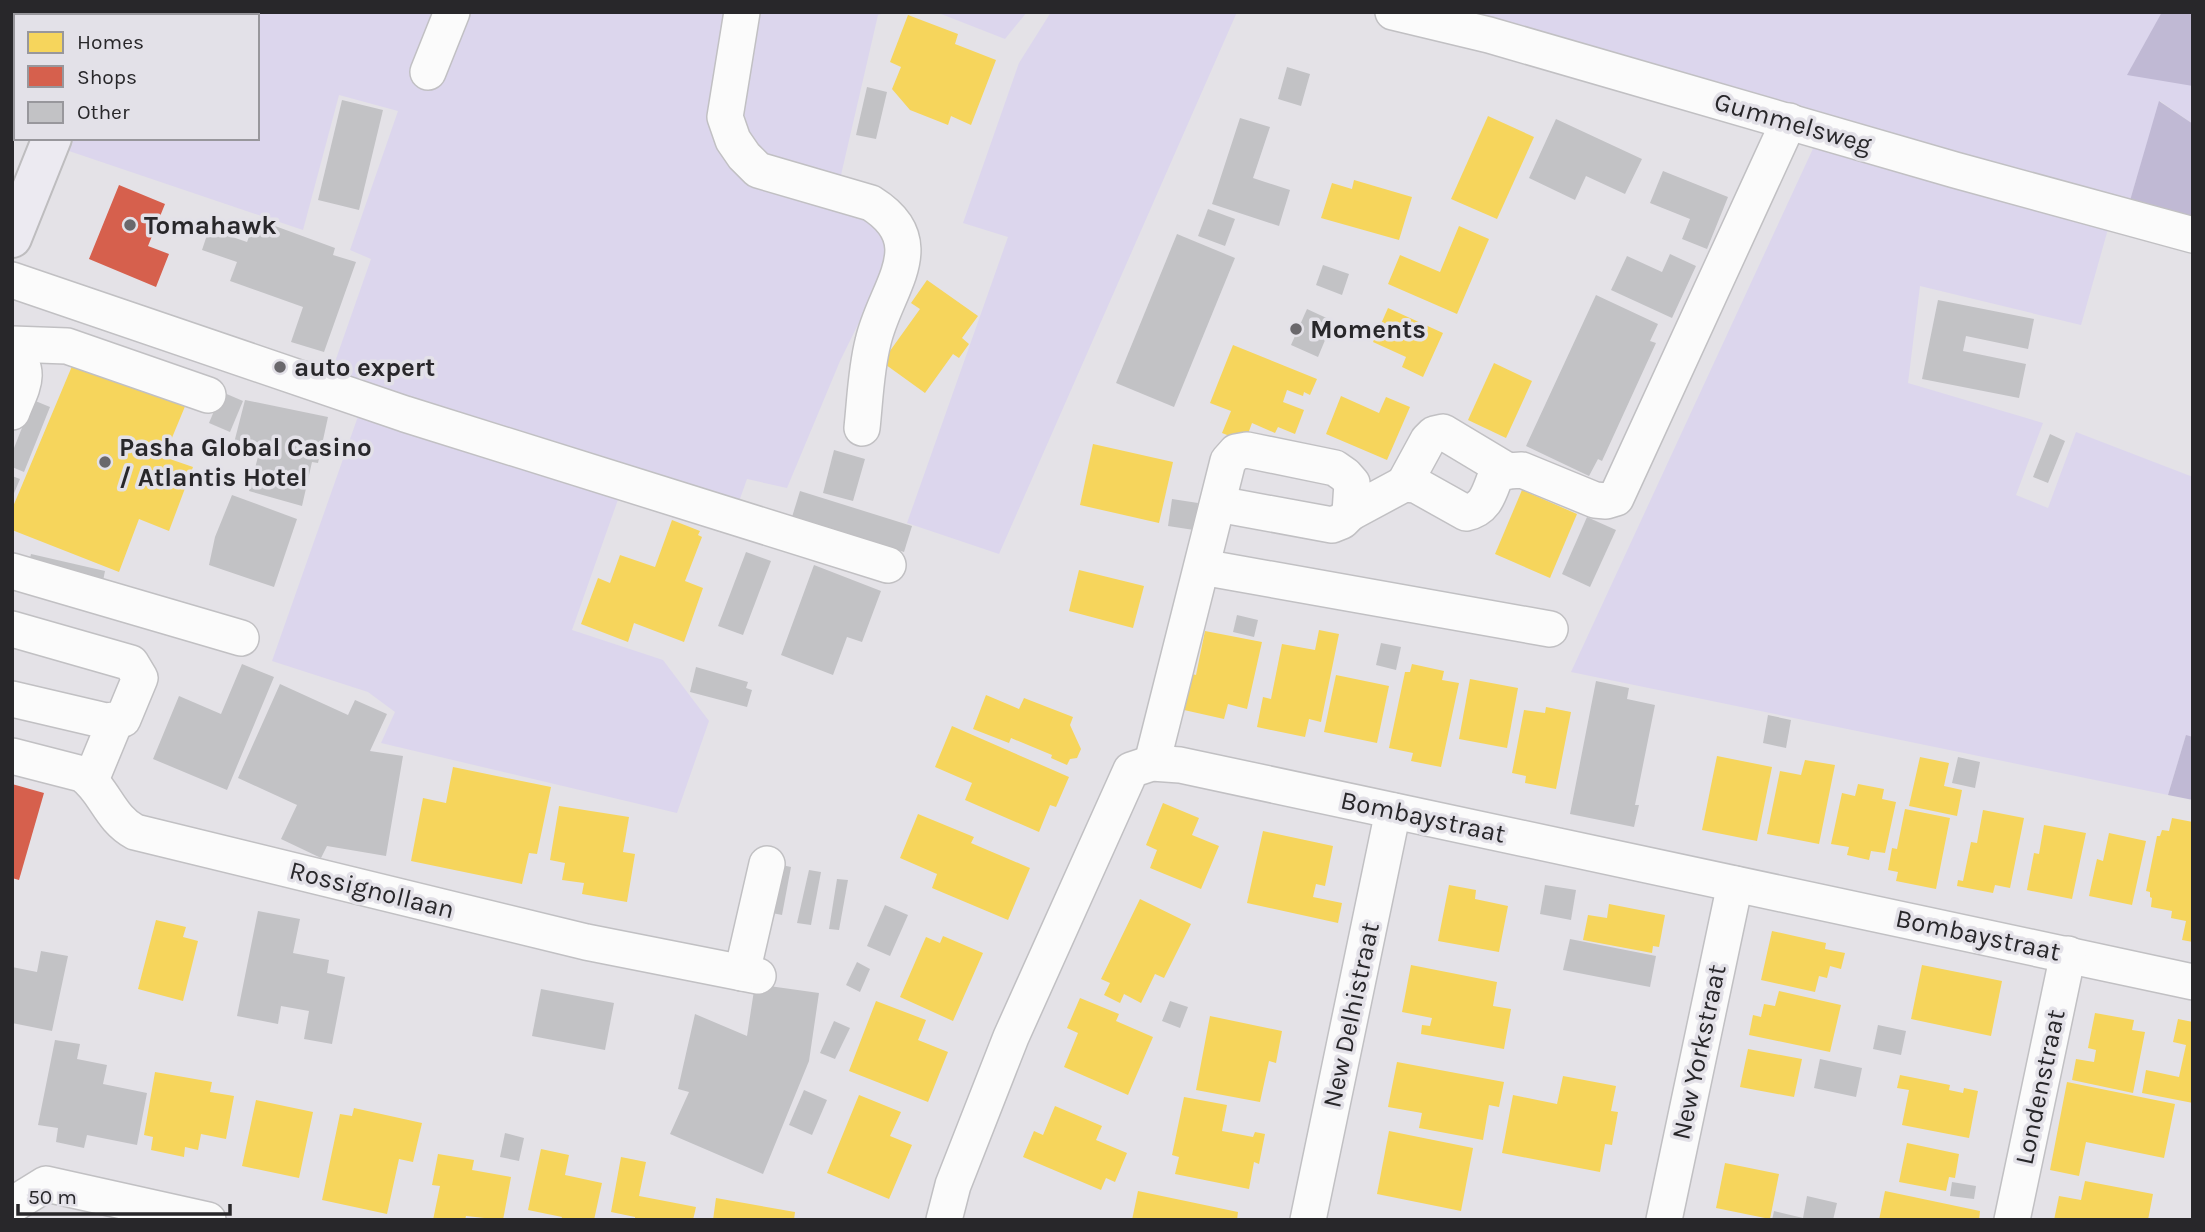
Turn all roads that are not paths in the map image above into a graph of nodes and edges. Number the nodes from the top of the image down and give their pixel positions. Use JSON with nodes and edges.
{"nodes":[{"id":1,"x":452,"y":12,"type":"edge"},
{"id":2,"x":741,"y":12,"type":"edge"},
{"id":3,"x":1393,"y":12,"type":"edge"},
{"id":4,"x":428,"y":72,"type":"dead end"},
{"id":5,"x":1789,"y":121,"type":"junction"},
{"id":6,"x":50,"y":140,"type":"edge"},
{"id":7,"x":23,"y":180,"type":"edge"},
{"id":8,"x":2193,"y":236,"type":"edge"},
{"id":9,"x":12,"y":238,"type":"edge"},
{"id":10,"x":12,"y":281,"type":"edge"},
{"id":11,"x":12,"y":344,"type":"edge"},
{"id":12,"x":12,"y":351,"type":"edge"},
{"id":13,"x":208,"y":395,"type":"dead end"},
{"id":14,"x":12,"y":412,"type":"edge"},
{"id":15,"x":862,"y":428,"type":"dead end"},
{"id":16,"x":1508,"y":471,"type":"junction"},
{"id":17,"x":1404,"y":484,"type":"junction"},
{"id":18,"x":1218,"y":504,"type":"junction"},
{"id":19,"x":1350,"y":513,"type":"junction"},
{"id":20,"x":888,"y":565,"type":"dead end"},
{"id":21,"x":1202,"y":566,"type":"junction"},
{"id":22,"x":12,"y":571,"type":"edge"},
{"id":23,"x":12,"y":629,"type":"edge"},
{"id":24,"x":1550,"y":629,"type":"dead end"},
{"id":25,"x":241,"y":638,"type":"dead end"},
{"id":26,"x":12,"y":699,"type":"edge"},
{"id":27,"x":115,"y":722,"type":"junction"},
{"id":28,"x":12,"y":756,"type":"edge"},
{"id":29,"x":1152,"y":763,"type":"junction"},
{"id":30,"x":91,"y":780,"type":"junction"},
{"id":31,"x":1393,"y":811,"type":"junction"},
{"id":32,"x":767,"y":864,"type":"dead end"},
{"id":33,"x":1735,"y":884,"type":"junction"},
{"id":34,"x":2068,"y":954,"type":"junction"},
{"id":35,"x":2193,"y":982,"type":"edge"},
{"id":36,"x":12,"y":1205,"type":"edge"},
{"id":37,"x":208,"y":1220,"type":"edge"},
{"id":38,"x":944,"y":1220,"type":"edge"},
{"id":39,"x":1308,"y":1220,"type":"edge"},
{"id":40,"x":1664,"y":1220,"type":"edge"},
{"id":41,"x":2012,"y":1220,"type":"edge"}],
"edges":[{"from":1,"to":4,"type":"street"},
{"from":2,"to":15,"type":"street"},
{"from":3,"to":5,"type":"street","name":"Gummelsweg"},
{"from":5,"to":8,"type":"street","name":"Gummelsweg"},
{"from":5,"to":16,"type":"street"},
{"from":6,"to":7,"type":"main road"},
{"from":7,"to":9,"type":"main road"},
{"from":10,"to":20,"type":"street"},
{"from":11,"to":13,"type":"street"},
{"from":12,"to":14,"type":"street"},
{"from":16,"to":17,"type":"street"},
{"from":16,"to":17,"type":"street"},
{"from":17,"to":19,"type":"street"},
{"from":18,"to":19,"type":"street"},
{"from":18,"to":19,"type":"street"},
{"from":18,"to":21,"type":"street"},
{"from":21,"to":24,"type":"street"},
{"from":21,"to":29,"type":"street"},
{"from":22,"to":25,"type":"street"},
{"from":23,"to":27,"type":"street"},
{"from":26,"to":27,"type":"street"},
{"from":27,"to":30,"type":"street"},
{"from":28,"to":30,"type":"street"},
{"from":29,"to":31,"type":"street","name":"Bombaystraat"},
{"from":29,"to":38,"type":"street"},
{"from":30,"to":32,"type":"street","name":"Rossignollaan"},
{"from":31,"to":33,"type":"street","name":"Bombaystraat"},
{"from":31,"to":39,"type":"street","name":"New Delhistraat"},
{"from":33,"to":34,"type":"street","name":"Bombaystraat"},
{"from":33,"to":40,"type":"street","name":"New Yorkstraat"},
{"from":34,"to":35,"type":"street","name":"Bombaystraat"},
{"from":34,"to":41,"type":"street","name":"Londenstraat"},
{"from":36,"to":37,"type":"street"}]}
